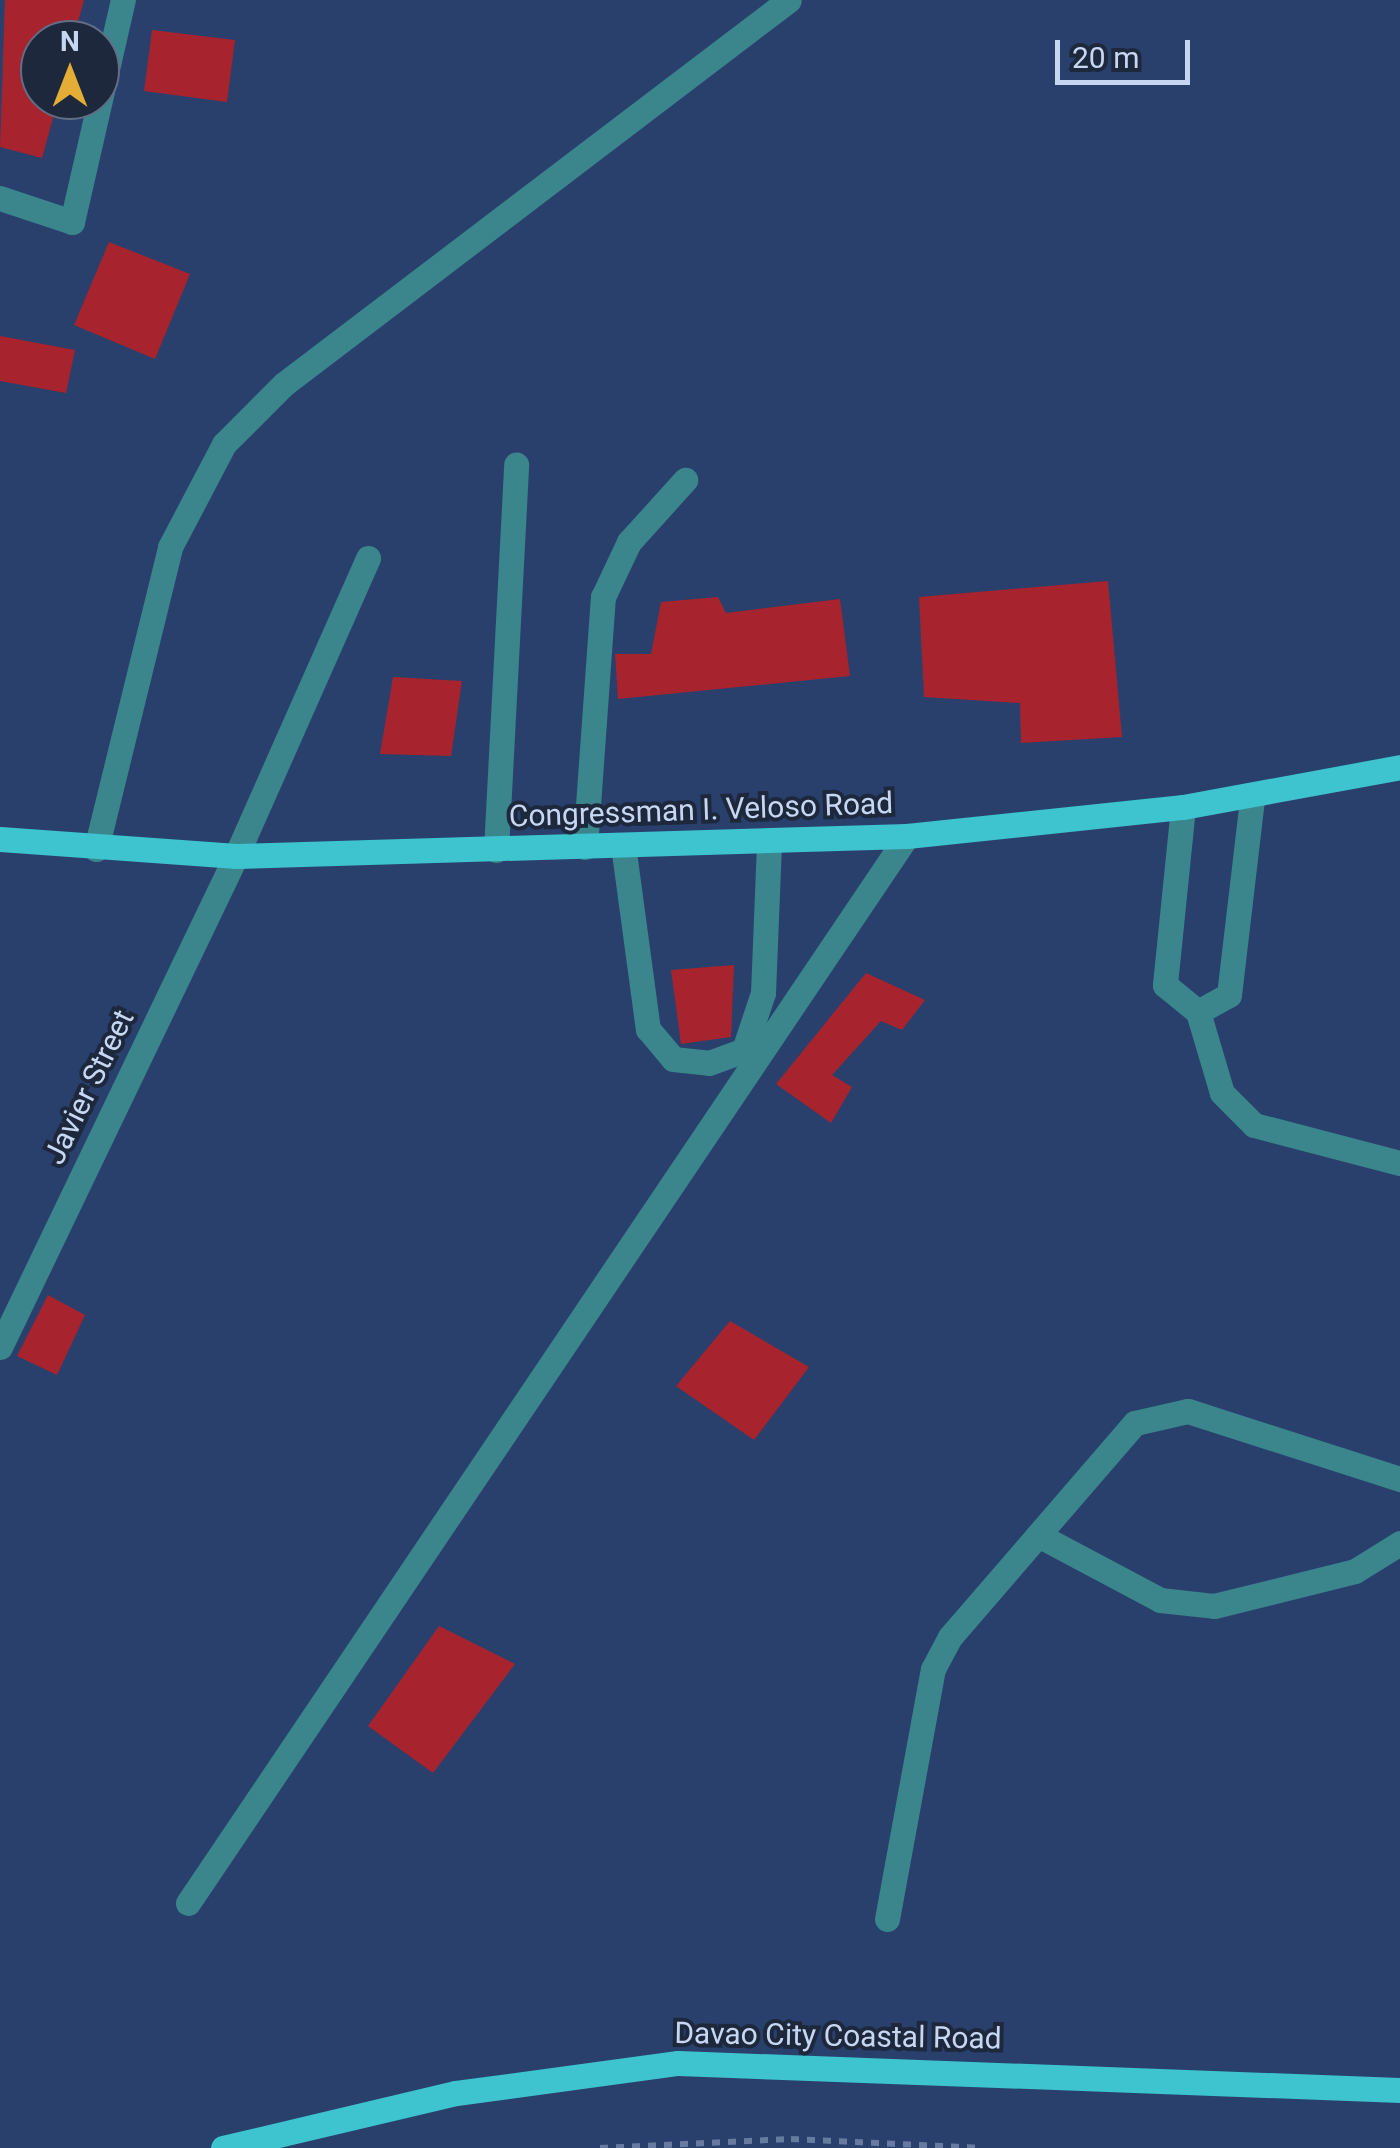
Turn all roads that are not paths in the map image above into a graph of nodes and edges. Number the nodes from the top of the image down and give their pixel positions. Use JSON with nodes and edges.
{"nodes":[{"id":1,"x":123,"y":0,"type":"edge"},
{"id":2,"x":788,"y":0,"type":"edge"},
{"id":3,"x":0,"y":198,"type":"edge"},
{"id":4,"x":516,"y":464,"type":"dead end"},
{"id":5,"x":686,"y":480,"type":"dead end"},
{"id":6,"x":368,"y":558,"type":"dead end"},
{"id":7,"x":1400,"y":767,"type":"edge"},
{"id":8,"x":1252,"y":798,"type":"junction"},
{"id":9,"x":1183,"y":807,"type":"junction"},
{"id":10,"x":907,"y":836,"type":"junction"},
{"id":11,"x":0,"y":839,"type":"edge"},
{"id":12,"x":769,"y":842,"type":"junction"},
{"id":13,"x":624,"y":846,"type":"junction"},
{"id":14,"x":585,"y":847,"type":"junction"},
{"id":15,"x":96,"y":849,"type":"junction"},
{"id":16,"x":496,"y":850,"type":"junction"},
{"id":17,"x":236,"y":856,"type":"junction"},
{"id":18,"x":1198,"y":1012,"type":"junction"},
{"id":19,"x":1400,"y":1164,"type":"edge"},
{"id":20,"x":0,"y":1347,"type":"edge"},
{"id":21,"x":1400,"y":1479,"type":"edge"},
{"id":22,"x":1038,"y":1535,"type":"junction"},
{"id":23,"x":1400,"y":1543,"type":"edge"},
{"id":24,"x":188,"y":1903,"type":"dead end"},
{"id":25,"x":886,"y":1920,"type":"dead end"},
{"id":26,"x":1400,"y":2090,"type":"edge"},
{"id":27,"x":223,"y":2148,"type":"edge"}],
"edges":[{"from":1,"to":3,"type":"street"},
{"from":2,"to":15,"type":"street"},
{"from":4,"to":16,"type":"street"},
{"from":5,"to":14,"type":"street"},
{"from":6,"to":17,"type":"street","name":"Javier Street"},
{"from":7,"to":8,"type":"main road","name":"Congressman I. Veloso Road"},
{"from":8,"to":9,"type":"main road","name":"Congressman I. Veloso Road"},
{"from":8,"to":18,"type":"street"},
{"from":9,"to":10,"type":"main road","name":"Congressman I. Veloso Road"},
{"from":9,"to":18,"type":"street"},
{"from":10,"to":12,"type":"main road","name":"Congressman I. Veloso Road"},
{"from":10,"to":24,"type":"street"},
{"from":11,"to":15,"type":"main road","name":"Congressman I. Veloso Road"},
{"from":12,"to":13,"type":"main road","name":"Congressman I. Veloso Road"},
{"from":12,"to":13,"type":"street"},
{"from":13,"to":14,"type":"main road","name":"Congressman I. Veloso Road"},
{"from":14,"to":16,"type":"main road","name":"Congressman I. Veloso Road"},
{"from":15,"to":17,"type":"main road","name":"Congressman I. Veloso Road"},
{"from":16,"to":17,"type":"main road","name":"Congressman I. Veloso Road"},
{"from":17,"to":20,"type":"street","name":"Javier Street"},
{"from":18,"to":19,"type":"street"},
{"from":21,"to":22,"type":"street"},
{"from":22,"to":23,"type":"street"},
{"from":22,"to":25,"type":"street"},
{"from":26,"to":27,"type":"main road","name":"Davao City Coastal Road"}]}
